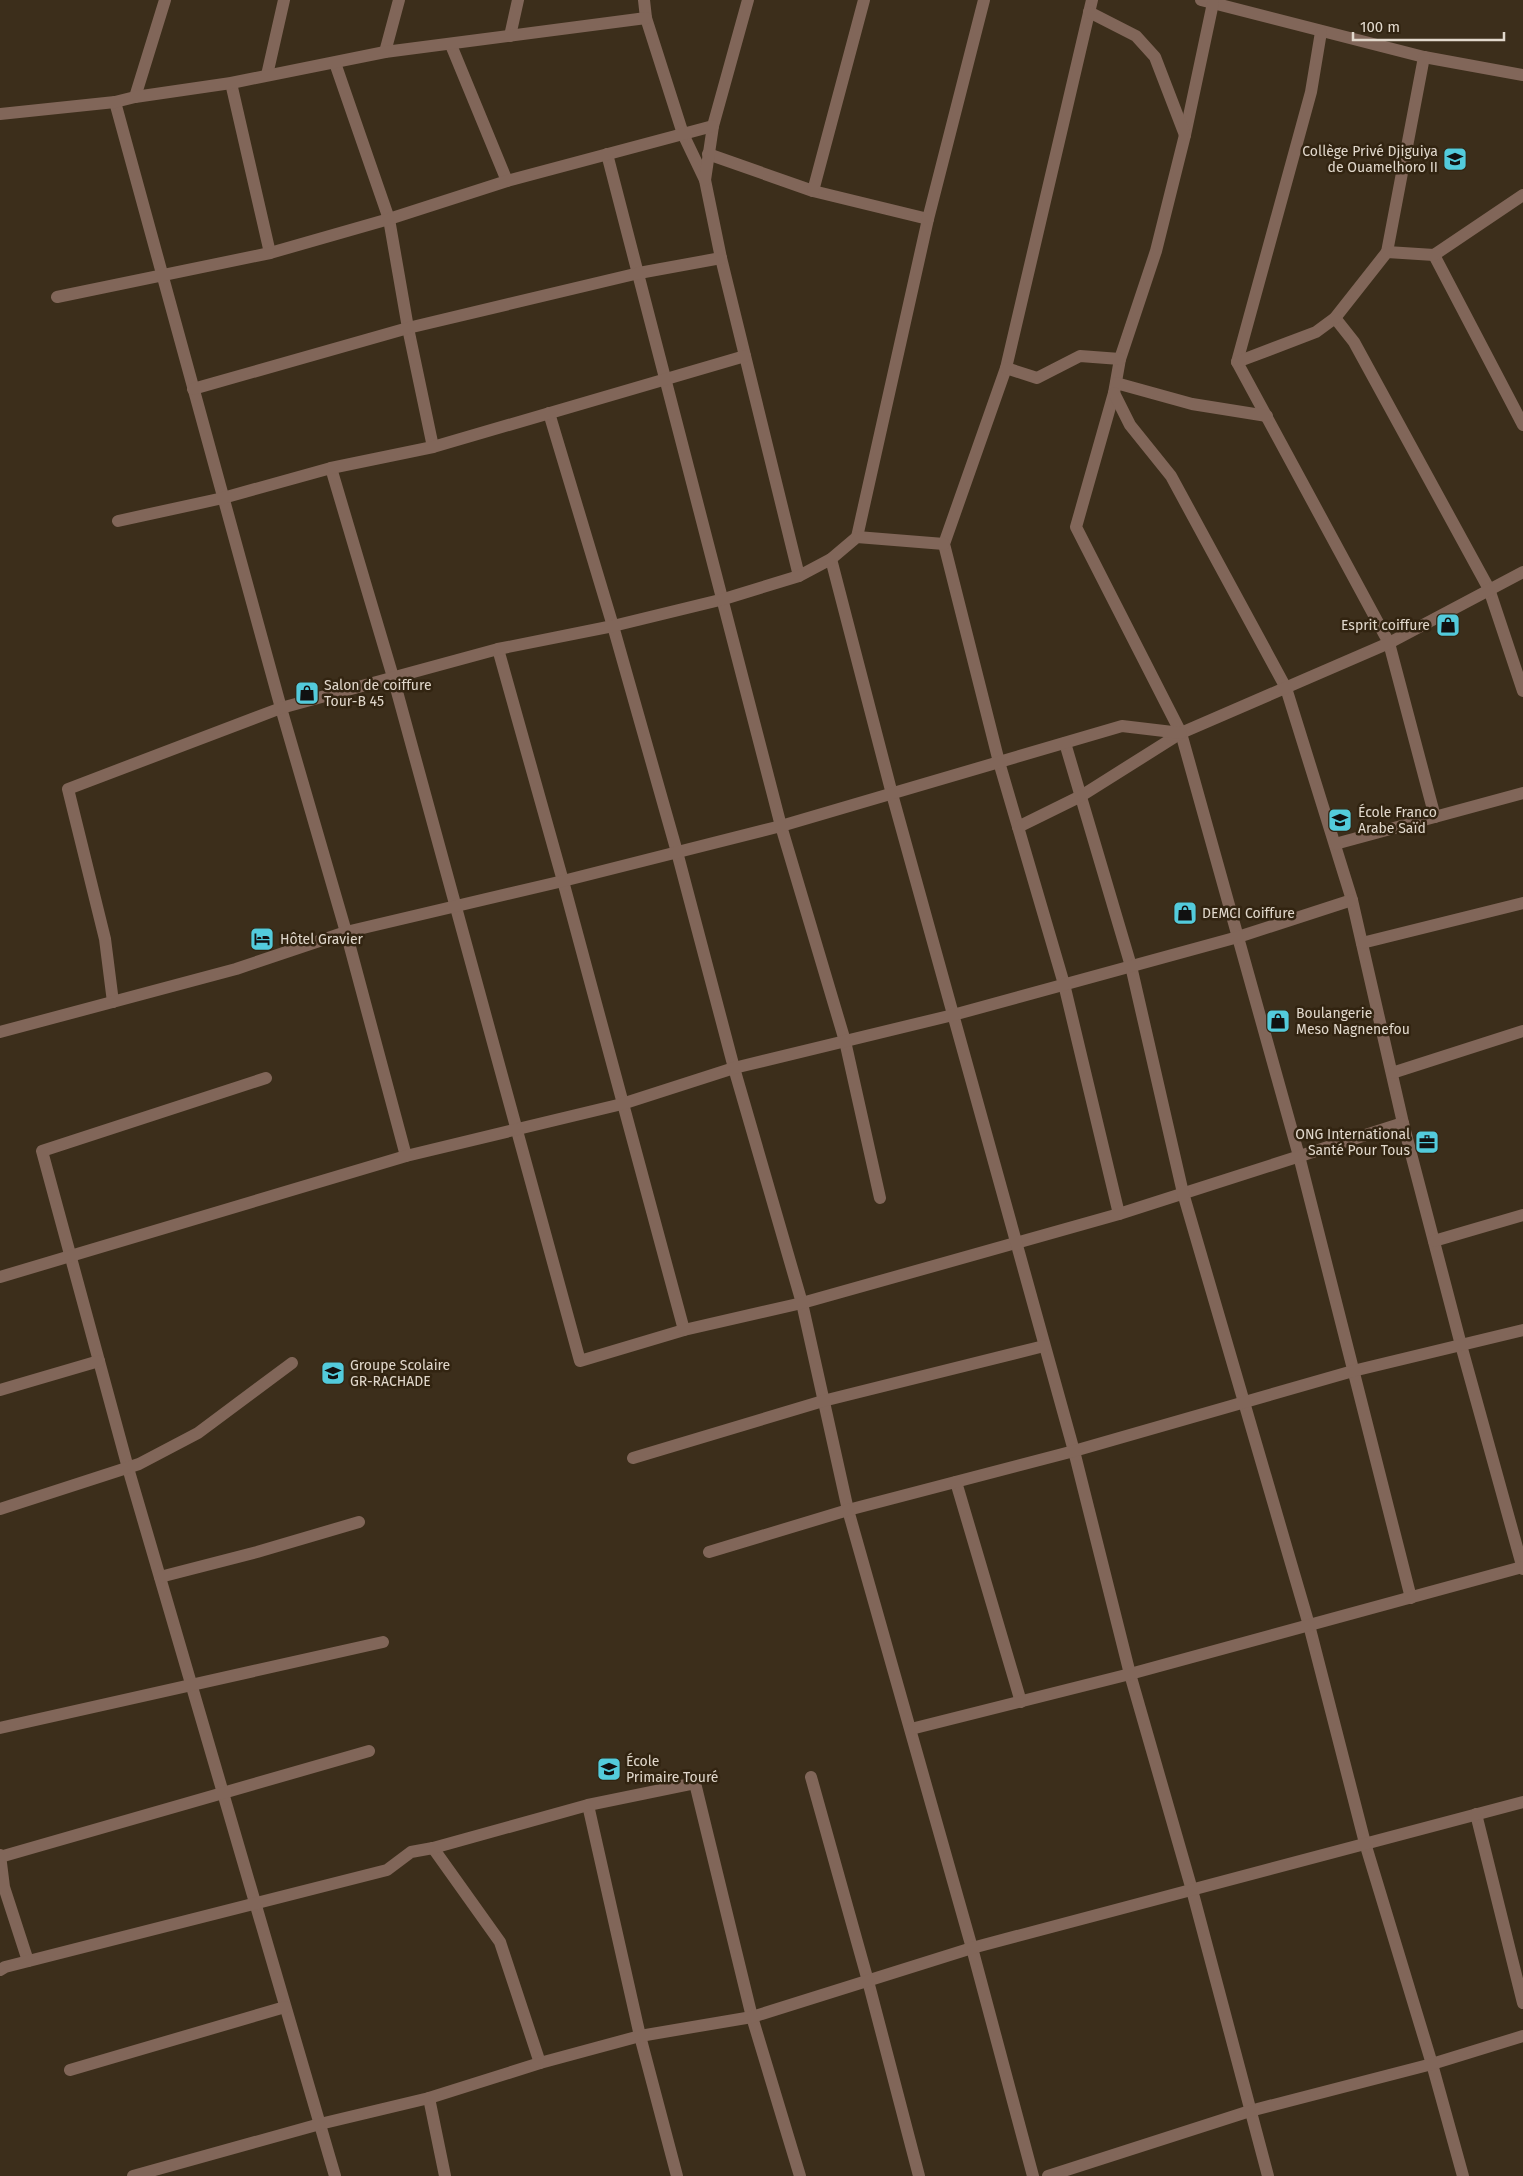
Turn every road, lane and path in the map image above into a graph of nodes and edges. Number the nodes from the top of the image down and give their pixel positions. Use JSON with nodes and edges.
{"nodes":[{"id":1,"x":165,"y":0,"type":"edge"},
{"id":2,"x":284,"y":0,"type":"edge"},
{"id":3,"x":399,"y":0,"type":"edge"},
{"id":4,"x":518,"y":0,"type":"edge"},
{"id":5,"x":644,"y":0,"type":"edge"},
{"id":6,"x":748,"y":0,"type":"edge"},
{"id":7,"x":864,"y":0,"type":"edge"},
{"id":8,"x":984,"y":0,"type":"edge"},
{"id":9,"x":1207,"y":2,"type":"edge"},
{"id":10,"x":1090,"y":6,"type":"edge"},
{"id":11,"x":646,"y":18,"type":"junction"},
{"id":12,"x":1321,"y":32,"type":"junction"},
{"id":13,"x":510,"y":36,"type":"junction"},
{"id":14,"x":451,"y":45,"type":"junction"},
{"id":15,"x":385,"y":52,"type":"junction"},
{"id":16,"x":1424,"y":56,"type":"junction"},
{"id":17,"x":335,"y":63,"type":"junction"},
{"id":18,"x":1523,"y":75,"type":"edge"},
{"id":19,"x":267,"y":76,"type":"junction"},
{"id":20,"x":232,"y":83,"type":"junction"},
{"id":21,"x":135,"y":97,"type":"junction"},
{"id":22,"x":115,"y":102,"type":"junction"},
{"id":23,"x":0,"y":114,"type":"edge"},
{"id":24,"x":713,"y":126,"type":"junction"},
{"id":25,"x":683,"y":134,"type":"junction"},
{"id":26,"x":1185,"y":135,"type":"junction"},
{"id":27,"x":607,"y":154,"type":"junction"},
{"id":28,"x":708,"y":154,"type":"junction"},
{"id":29,"x":705,"y":180,"type":"junction"},
{"id":30,"x":507,"y":181,"type":"junction"},
{"id":31,"x":813,"y":191,"type":"junction"},
{"id":32,"x":1523,"y":196,"type":"edge"},
{"id":33,"x":389,"y":219,"type":"junction"},
{"id":34,"x":928,"y":219,"type":"junction"},
{"id":35,"x":1387,"y":252,"type":"junction"},
{"id":36,"x":270,"y":253,"type":"junction"},
{"id":37,"x":1434,"y":255,"type":"junction"},
{"id":38,"x":721,"y":258,"type":"junction"},
{"id":39,"x":638,"y":273,"type":"junction"},
{"id":40,"x":162,"y":276,"type":"junction"},
{"id":41,"x":57,"y":297,"type":"dead end"},
{"id":42,"x":1336,"y":318,"type":"junction"},
{"id":43,"x":408,"y":328,"type":"junction"},
{"id":44,"x":745,"y":356,"type":"junction"},
{"id":45,"x":1120,"y":359,"type":"junction"},
{"id":46,"x":1237,"y":362,"type":"junction"},
{"id":47,"x":1006,"y":368,"type":"junction"},
{"id":48,"x":666,"y":379,"type":"junction"},
{"id":49,"x":1115,"y":388,"type":"junction"},
{"id":50,"x":193,"y":389,"type":"junction"},
{"id":51,"x":549,"y":413,"type":"junction"},
{"id":52,"x":1267,"y":416,"type":"junction"},
{"id":53,"x":1523,"y":425,"type":"edge"},
{"id":54,"x":433,"y":447,"type":"junction"},
{"id":55,"x":331,"y":468,"type":"junction"},
{"id":56,"x":223,"y":498,"type":"junction"},
{"id":57,"x":118,"y":521,"type":"dead end"},
{"id":58,"x":856,"y":537,"type":"junction"},
{"id":59,"x":944,"y":544,"type":"junction"},
{"id":60,"x":831,"y":559,"type":"junction"},
{"id":61,"x":1523,"y":572,"type":"edge"},
{"id":62,"x":799,"y":576,"type":"junction"},
{"id":63,"x":1489,"y":589,"type":"junction"},
{"id":64,"x":724,"y":599,"type":"junction"},
{"id":65,"x":613,"y":626,"type":"junction"},
{"id":66,"x":1389,"y":643,"type":"junction"},
{"id":67,"x":498,"y":649,"type":"junction"},
{"id":68,"x":393,"y":677,"type":"junction"},
{"id":69,"x":1286,"y":688,"type":"junction"},
{"id":70,"x":1523,"y":691,"type":"edge"},
{"id":71,"x":282,"y":708,"type":"junction"},
{"id":72,"x":1182,"y":734,"type":"junction"},
{"id":73,"x":1065,"y":743,"type":"junction"},
{"id":74,"x":999,"y":762,"type":"junction"},
{"id":75,"x":892,"y":794,"type":"junction"},
{"id":76,"x":1523,"y":794,"type":"edge"},
{"id":77,"x":1081,"y":796,"type":"junction"},
{"id":78,"x":1435,"y":817,"type":"junction"},
{"id":79,"x":781,"y":826,"type":"junction"},
{"id":80,"x":1018,"y":827,"type":"junction"},
{"id":81,"x":1334,"y":844,"type":"junction"},
{"id":82,"x":677,"y":852,"type":"junction"},
{"id":83,"x":563,"y":881,"type":"junction"},
{"id":84,"x":1352,"y":900,"type":"junction"},
{"id":85,"x":1523,"y":902,"type":"edge"},
{"id":86,"x":456,"y":906,"type":"junction"},
{"id":87,"x":346,"y":932,"type":"junction"},
{"id":88,"x":1238,"y":937,"type":"junction"},
{"id":89,"x":1362,"y":943,"type":"junction"},
{"id":90,"x":1131,"y":966,"type":"junction"},
{"id":91,"x":1064,"y":984,"type":"junction"},
{"id":92,"x":113,"y":1002,"type":"junction"},
{"id":93,"x":953,"y":1015,"type":"junction"},
{"id":94,"x":1523,"y":1031,"type":"edge"},
{"id":95,"x":0,"y":1032,"type":"edge"},
{"id":96,"x":845,"y":1041,"type":"junction"},
{"id":97,"x":734,"y":1068,"type":"junction"},
{"id":98,"x":1392,"y":1073,"type":"junction"},
{"id":99,"x":266,"y":1078,"type":"dead end"},
{"id":100,"x":622,"y":1104,"type":"junction"},
{"id":101,"x":1403,"y":1123,"type":"junction"},
{"id":102,"x":517,"y":1130,"type":"junction"},
{"id":103,"x":406,"y":1156,"type":"junction"},
{"id":104,"x":1299,"y":1156,"type":"junction"},
{"id":105,"x":1184,"y":1193,"type":"junction"},
{"id":106,"x":880,"y":1198,"type":"dead end"},
{"id":107,"x":1119,"y":1214,"type":"junction"},
{"id":108,"x":1523,"y":1215,"type":"edge"},
{"id":109,"x":1434,"y":1241,"type":"junction"},
{"id":110,"x":1016,"y":1243,"type":"junction"},
{"id":111,"x":71,"y":1256,"type":"junction"},
{"id":112,"x":0,"y":1277,"type":"edge"},
{"id":113,"x":802,"y":1303,"type":"junction"},
{"id":114,"x":684,"y":1330,"type":"junction"},
{"id":115,"x":1523,"y":1330,"type":"edge"},
{"id":116,"x":1461,"y":1345,"type":"junction"},
{"id":117,"x":1044,"y":1346,"type":"junction"},
{"id":118,"x":99,"y":1361,"type":"junction"},
{"id":119,"x":292,"y":1363,"type":"dead end"},
{"id":120,"x":1353,"y":1371,"type":"junction"},
{"id":121,"x":0,"y":1390,"type":"edge"},
{"id":122,"x":824,"y":1401,"type":"junction"},
{"id":123,"x":1245,"y":1402,"type":"junction"},
{"id":124,"x":1074,"y":1452,"type":"junction"},
{"id":125,"x":633,"y":1458,"type":"dead end"},
{"id":126,"x":128,"y":1468,"type":"junction"},
{"id":127,"x":956,"y":1482,"type":"junction"},
{"id":128,"x":0,"y":1510,"type":"edge"},
{"id":129,"x":848,"y":1510,"type":"junction"},
{"id":130,"x":359,"y":1522,"type":"dead end"},
{"id":131,"x":708,"y":1552,"type":"dead end"},
{"id":132,"x":1523,"y":1568,"type":"edge"},
{"id":133,"x":160,"y":1577,"type":"junction"},
{"id":134,"x":1411,"y":1598,"type":"junction"},
{"id":135,"x":1309,"y":1625,"type":"junction"},
{"id":136,"x":383,"y":1642,"type":"dead end"},
{"id":137,"x":1130,"y":1674,"type":"junction"},
{"id":138,"x":192,"y":1684,"type":"junction"},
{"id":139,"x":1021,"y":1702,"type":"junction"},
{"id":140,"x":0,"y":1728,"type":"edge"},
{"id":141,"x":911,"y":1729,"type":"junction"},
{"id":142,"x":369,"y":1750,"type":"dead end"},
{"id":143,"x":810,"y":1777,"type":"dead end"},
{"id":144,"x":224,"y":1793,"type":"junction"},
{"id":145,"x":1523,"y":1802,"type":"edge"},
{"id":146,"x":588,"y":1805,"type":"junction"},
{"id":147,"x":1476,"y":1814,"type":"junction"},
{"id":148,"x":1365,"y":1843,"type":"junction"},
{"id":149,"x":433,"y":1848,"type":"junction"},
{"id":150,"x":0,"y":1856,"type":"edge"},
{"id":151,"x":2,"y":1886,"type":"edge"},
{"id":152,"x":1192,"y":1890,"type":"junction"},
{"id":153,"x":254,"y":1902,"type":"junction"},
{"id":154,"x":972,"y":1948,"type":"junction"},
{"id":155,"x":28,"y":1961,"type":"junction"},
{"id":156,"x":0,"y":1970,"type":"edge"},
{"id":157,"x":868,"y":1981,"type":"junction"},
{"id":158,"x":1523,"y":2003,"type":"edge"},
{"id":159,"x":285,"y":2008,"type":"junction"},
{"id":160,"x":752,"y":2017,"type":"junction"},
{"id":161,"x":640,"y":2036,"type":"junction"},
{"id":162,"x":1523,"y":2036,"type":"edge"},
{"id":163,"x":540,"y":2064,"type":"junction"},
{"id":164,"x":1432,"y":2064,"type":"junction"},
{"id":165,"x":70,"y":2070,"type":"dead end"},
{"id":166,"x":429,"y":2098,"type":"junction"},
{"id":167,"x":1250,"y":2111,"type":"junction"},
{"id":168,"x":320,"y":2124,"type":"junction"},
{"id":169,"x":133,"y":2176,"type":"edge"},
{"id":170,"x":335,"y":2176,"type":"edge"},
{"id":171,"x":445,"y":2176,"type":"edge"},
{"id":172,"x":677,"y":2176,"type":"edge"},
{"id":173,"x":800,"y":2176,"type":"edge"},
{"id":174,"x":919,"y":2176,"type":"edge"},
{"id":175,"x":1033,"y":2176,"type":"edge"},
{"id":176,"x":1048,"y":2176,"type":"edge"},
{"id":177,"x":1268,"y":2176,"type":"edge"},
{"id":178,"x":1463,"y":2176,"type":"edge"}],
"edges":[{"from":1,"to":21,"type":"street"},
{"from":2,"to":19,"type":"street"},
{"from":3,"to":15,"type":"street"},
{"from":4,"to":13,"type":"street"},
{"from":5,"to":11,"type":"street"},
{"from":6,"to":24,"type":"street"},
{"from":7,"to":31,"type":"street"},
{"from":8,"to":34,"type":"street"},
{"from":9,"to":12,"type":"street"},
{"from":9,"to":26,"type":"street"},
{"from":10,"to":26,"type":"street"},
{"from":10,"to":47,"type":"street"},
{"from":11,"to":13,"type":"street"},
{"from":11,"to":25,"type":"street"},
{"from":12,"to":16,"type":"street"},
{"from":12,"to":46,"type":"street"},
{"from":13,"to":14,"type":"street"},
{"from":14,"to":15,"type":"street"},
{"from":14,"to":30,"type":"street"},
{"from":15,"to":17,"type":"street"},
{"from":16,"to":18,"type":"street"},
{"from":16,"to":35,"type":"street"},
{"from":17,"to":19,"type":"street"},
{"from":17,"to":33,"type":"street"},
{"from":19,"to":20,"type":"street"},
{"from":20,"to":21,"type":"street"},
{"from":20,"to":36,"type":"street"},
{"from":21,"to":22,"type":"street"},
{"from":22,"to":23,"type":"street"},
{"from":22,"to":40,"type":"street"},
{"from":24,"to":25,"type":"street"},
{"from":24,"to":28,"type":"street"},
{"from":25,"to":27,"type":"street"},
{"from":25,"to":29,"type":"street"},
{"from":26,"to":45,"type":"street"},
{"from":27,"to":30,"type":"street"},
{"from":27,"to":39,"type":"street"},
{"from":28,"to":29,"type":"street"},
{"from":28,"to":31,"type":"street"},
{"from":29,"to":38,"type":"street"},
{"from":30,"to":33,"type":"street"},
{"from":31,"to":34,"type":"street"},
{"from":32,"to":37,"type":"street"},
{"from":33,"to":36,"type":"street"},
{"from":33,"to":43,"type":"street"},
{"from":34,"to":58,"type":"street"},
{"from":35,"to":37,"type":"street"},
{"from":35,"to":42,"type":"street"},
{"from":36,"to":40,"type":"street"},
{"from":37,"to":53,"type":"street"},
{"from":38,"to":39,"type":"street"},
{"from":38,"to":44,"type":"street"},
{"from":39,"to":43,"type":"street"},
{"from":39,"to":48,"type":"street"},
{"from":40,"to":41,"type":"street"},
{"from":40,"to":50,"type":"street"},
{"from":42,"to":46,"type":"street"},
{"from":42,"to":63,"type":"street"},
{"from":43,"to":50,"type":"street"},
{"from":43,"to":54,"type":"street"},
{"from":44,"to":48,"type":"street"},
{"from":44,"to":62,"type":"street"},
{"from":45,"to":47,"type":"street"},
{"from":45,"to":49,"type":"street"},
{"from":46,"to":52,"type":"street"},
{"from":47,"to":59,"type":"street"},
{"from":48,"to":51,"type":"street"},
{"from":48,"to":64,"type":"street"},
{"from":49,"to":52,"type":"street"},
{"from":49,"to":69,"type":"street"},
{"from":49,"to":72,"type":"street"},
{"from":50,"to":56,"type":"street"},
{"from":51,"to":54,"type":"street"},
{"from":51,"to":65,"type":"street"},
{"from":52,"to":66,"type":"street"},
{"from":54,"to":55,"type":"street"},
{"from":55,"to":56,"type":"street"},
{"from":55,"to":68,"type":"street"},
{"from":56,"to":57,"type":"street"},
{"from":56,"to":71,"type":"street"},
{"from":58,"to":59,"type":"street"},
{"from":58,"to":60,"type":"street"},
{"from":59,"to":74,"type":"street"},
{"from":60,"to":62,"type":"street"},
{"from":60,"to":75,"type":"street"},
{"from":61,"to":63,"type":"street"},
{"from":62,"to":64,"type":"street"},
{"from":63,"to":66,"type":"street"},
{"from":63,"to":70,"type":"street"},
{"from":64,"to":65,"type":"street"},
{"from":64,"to":79,"type":"street"},
{"from":65,"to":67,"type":"street"},
{"from":65,"to":82,"type":"street"},
{"from":66,"to":69,"type":"street"},
{"from":66,"to":78,"type":"street"},
{"from":67,"to":68,"type":"street"},
{"from":67,"to":83,"type":"street"},
{"from":68,"to":71,"type":"street"},
{"from":68,"to":86,"type":"street"},
{"from":69,"to":72,"type":"street"},
{"from":69,"to":81,"type":"street"},
{"from":71,"to":87,"type":"street"},
{"from":71,"to":92,"type":"street"},
{"from":72,"to":73,"type":"street"},
{"from":72,"to":77,"type":"street"},
{"from":72,"to":88,"type":"street"},
{"from":73,"to":74,"type":"street"},
{"from":73,"to":77,"type":"street"},
{"from":74,"to":75,"type":"street"},
{"from":74,"to":80,"type":"street"},
{"from":75,"to":79,"type":"street"},
{"from":75,"to":93,"type":"street"},
{"from":76,"to":78,"type":"street"},
{"from":77,"to":80,"type":"street"},
{"from":77,"to":90,"type":"street"},
{"from":78,"to":81,"type":"street"},
{"from":79,"to":82,"type":"street"},
{"from":79,"to":96,"type":"street"},
{"from":80,"to":91,"type":"street"},
{"from":81,"to":84,"type":"street"},
{"from":82,"to":83,"type":"street"},
{"from":82,"to":97,"type":"street"},
{"from":83,"to":86,"type":"street"},
{"from":83,"to":100,"type":"street"},
{"from":84,"to":88,"type":"street"},
{"from":84,"to":89,"type":"street"},
{"from":85,"to":89,"type":"street"},
{"from":86,"to":87,"type":"street"},
{"from":86,"to":102,"type":"street"},
{"from":87,"to":92,"type":"street"},
{"from":87,"to":103,"type":"street"},
{"from":88,"to":90,"type":"street"},
{"from":88,"to":104,"type":"street"},
{"from":89,"to":98,"type":"street"},
{"from":90,"to":91,"type":"street"},
{"from":90,"to":105,"type":"street"},
{"from":91,"to":93,"type":"street"},
{"from":91,"to":107,"type":"street"},
{"from":92,"to":95,"type":"street"},
{"from":93,"to":96,"type":"street"},
{"from":93,"to":110,"type":"street"},
{"from":94,"to":98,"type":"street"},
{"from":96,"to":97,"type":"street"},
{"from":96,"to":106,"type":"street"},
{"from":97,"to":100,"type":"street"},
{"from":97,"to":113,"type":"street"},
{"from":98,"to":101,"type":"street"},
{"from":99,"to":111,"type":"street"},
{"from":100,"to":102,"type":"street"},
{"from":100,"to":114,"type":"street"},
{"from":101,"to":104,"type":"street"},
{"from":101,"to":109,"type":"street"},
{"from":102,"to":103,"type":"street"},
{"from":102,"to":114,"type":"street"},
{"from":103,"to":111,"type":"street"},
{"from":104,"to":105,"type":"street"},
{"from":104,"to":120,"type":"street"},
{"from":105,"to":107,"type":"street"},
{"from":105,"to":123,"type":"street"},
{"from":107,"to":110,"type":"street"},
{"from":108,"to":109,"type":"street"},
{"from":109,"to":116,"type":"street"},
{"from":110,"to":113,"type":"street"},
{"from":110,"to":117,"type":"street"},
{"from":111,"to":112,"type":"street"},
{"from":111,"to":118,"type":"street"},
{"from":113,"to":114,"type":"street"},
{"from":113,"to":122,"type":"street"},
{"from":115,"to":116,"type":"street"},
{"from":116,"to":120,"type":"street"},
{"from":116,"to":132,"type":"street"},
{"from":117,"to":122,"type":"street"},
{"from":117,"to":124,"type":"street"},
{"from":118,"to":121,"type":"street"},
{"from":118,"to":126,"type":"street"},
{"from":119,"to":126,"type":"street"},
{"from":120,"to":123,"type":"street"},
{"from":120,"to":134,"type":"street"},
{"from":122,"to":125,"type":"street"},
{"from":122,"to":129,"type":"street"},
{"from":123,"to":124,"type":"street"},
{"from":123,"to":135,"type":"street"},
{"from":124,"to":127,"type":"street"},
{"from":124,"to":137,"type":"street"},
{"from":126,"to":128,"type":"street"},
{"from":126,"to":133,"type":"street"},
{"from":127,"to":129,"type":"street"},
{"from":127,"to":139,"type":"street"},
{"from":129,"to":131,"type":"street"},
{"from":129,"to":141,"type":"street"},
{"from":130,"to":133,"type":"street"},
{"from":132,"to":134,"type":"street"},
{"from":133,"to":138,"type":"street"},
{"from":134,"to":135,"type":"street"},
{"from":135,"to":137,"type":"street"},
{"from":135,"to":148,"type":"street"},
{"from":136,"to":138,"type":"street"},
{"from":137,"to":139,"type":"street"},
{"from":137,"to":152,"type":"street"},
{"from":138,"to":140,"type":"street"},
{"from":138,"to":144,"type":"street"},
{"from":139,"to":141,"type":"street"},
{"from":141,"to":154,"type":"street"},
{"from":142,"to":144,"type":"street"},
{"from":143,"to":157,"type":"street"},
{"from":144,"to":150,"type":"street"},
{"from":144,"to":153,"type":"street"},
{"from":145,"to":147,"type":"street"},
{"from":146,"to":149,"type":"street"},
{"from":146,"to":160,"type":"street"},
{"from":146,"to":161,"type":"street"},
{"from":147,"to":148,"type":"street"},
{"from":147,"to":158,"type":"street"},
{"from":148,"to":152,"type":"street"},
{"from":148,"to":164,"type":"street"},
{"from":149,"to":153,"type":"street"},
{"from":149,"to":163,"type":"street"},
{"from":150,"to":151,"type":"street"},
{"from":151,"to":155,"type":"street"},
{"from":152,"to":154,"type":"street"},
{"from":152,"to":167,"type":"street"},
{"from":153,"to":155,"type":"street"},
{"from":153,"to":159,"type":"street"},
{"from":154,"to":157,"type":"street"},
{"from":154,"to":175,"type":"street"},
{"from":155,"to":156,"type":"street"},
{"from":157,"to":160,"type":"street"},
{"from":157,"to":174,"type":"street"},
{"from":159,"to":165,"type":"street"},
{"from":159,"to":168,"type":"street"},
{"from":160,"to":161,"type":"street"},
{"from":160,"to":173,"type":"street"},
{"from":161,"to":163,"type":"street"},
{"from":161,"to":172,"type":"street"},
{"from":162,"to":164,"type":"street"},
{"from":163,"to":166,"type":"street"},
{"from":164,"to":167,"type":"street"},
{"from":164,"to":178,"type":"street"},
{"from":166,"to":168,"type":"street"},
{"from":166,"to":171,"type":"street"},
{"from":167,"to":176,"type":"street"},
{"from":167,"to":177,"type":"street"},
{"from":168,"to":169,"type":"street"},
{"from":168,"to":170,"type":"street"}]}
